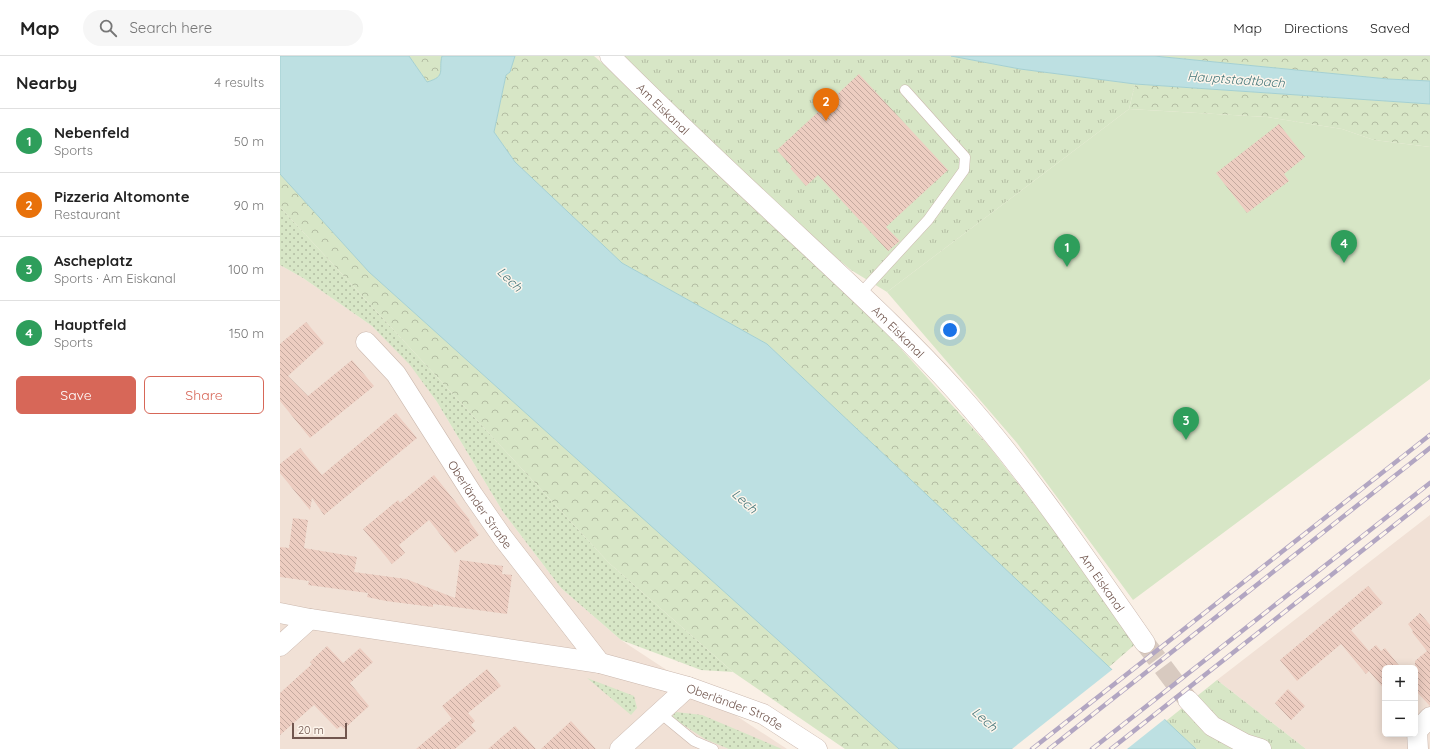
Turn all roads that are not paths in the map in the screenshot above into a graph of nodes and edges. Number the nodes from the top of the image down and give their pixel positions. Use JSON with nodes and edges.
{"nodes":[{"id":1,"x":610,"y":56,"type":"edge"},
{"id":2,"x":905,"y":90,"type":"dead end"},
{"id":3,"x":860,"y":294,"type":"junction"},
{"id":4,"x":366,"y":342,"type":"dead end"},
{"id":5,"x":280,"y":613,"type":"edge"},
{"id":6,"x":310,"y":619,"type":"junction"},
{"id":7,"x":1145,"y":643,"type":"tunnel mouth"},
{"id":8,"x":280,"y":646,"type":"edge"},
{"id":9,"x":600,"y":663,"type":"junction"},
{"id":10,"x":688,"y":687,"type":"junction"},
{"id":11,"x":1188,"y":700,"type":"tunnel mouth"},
{"id":12,"x":660,"y":713,"type":"junction"},
{"id":13,"x":1430,"y":717,"type":"edge"},
{"id":14,"x":620,"y":749,"type":"edge"},
{"id":15,"x":713,"y":749,"type":"edge"},
{"id":16,"x":817,"y":749,"type":"edge"},
{"id":17,"x":1260,"y":749,"type":"edge"},
{"id":18,"x":1418,"y":749,"type":"edge"}],
"edges":[{"from":1,"to":3,"type":"street","name":"Am Eiskanal"},
{"from":2,"to":3,"type":"lane"},
{"from":3,"to":7,"type":"street","name":"Am Eiskanal"},
{"from":4,"to":9,"type":"street","name":"Oberländer Straße"},
{"from":5,"to":6,"type":"street","name":"Oberländer Straße"},
{"from":6,"to":8,"type":"street"},
{"from":6,"to":9,"type":"street","name":"Oberländer Straße"},
{"from":9,"to":10,"type":"street","name":"Oberländer Straße"},
{"from":10,"to":12,"type":"street"},
{"from":10,"to":16,"type":"street","name":"Oberländer Straße"},
{"from":11,"to":17,"type":"street"},
{"from":12,"to":14,"type":"street"},
{"from":12,"to":15,"type":"lane"},
{"from":13,"to":18,"type":"street"}]}
